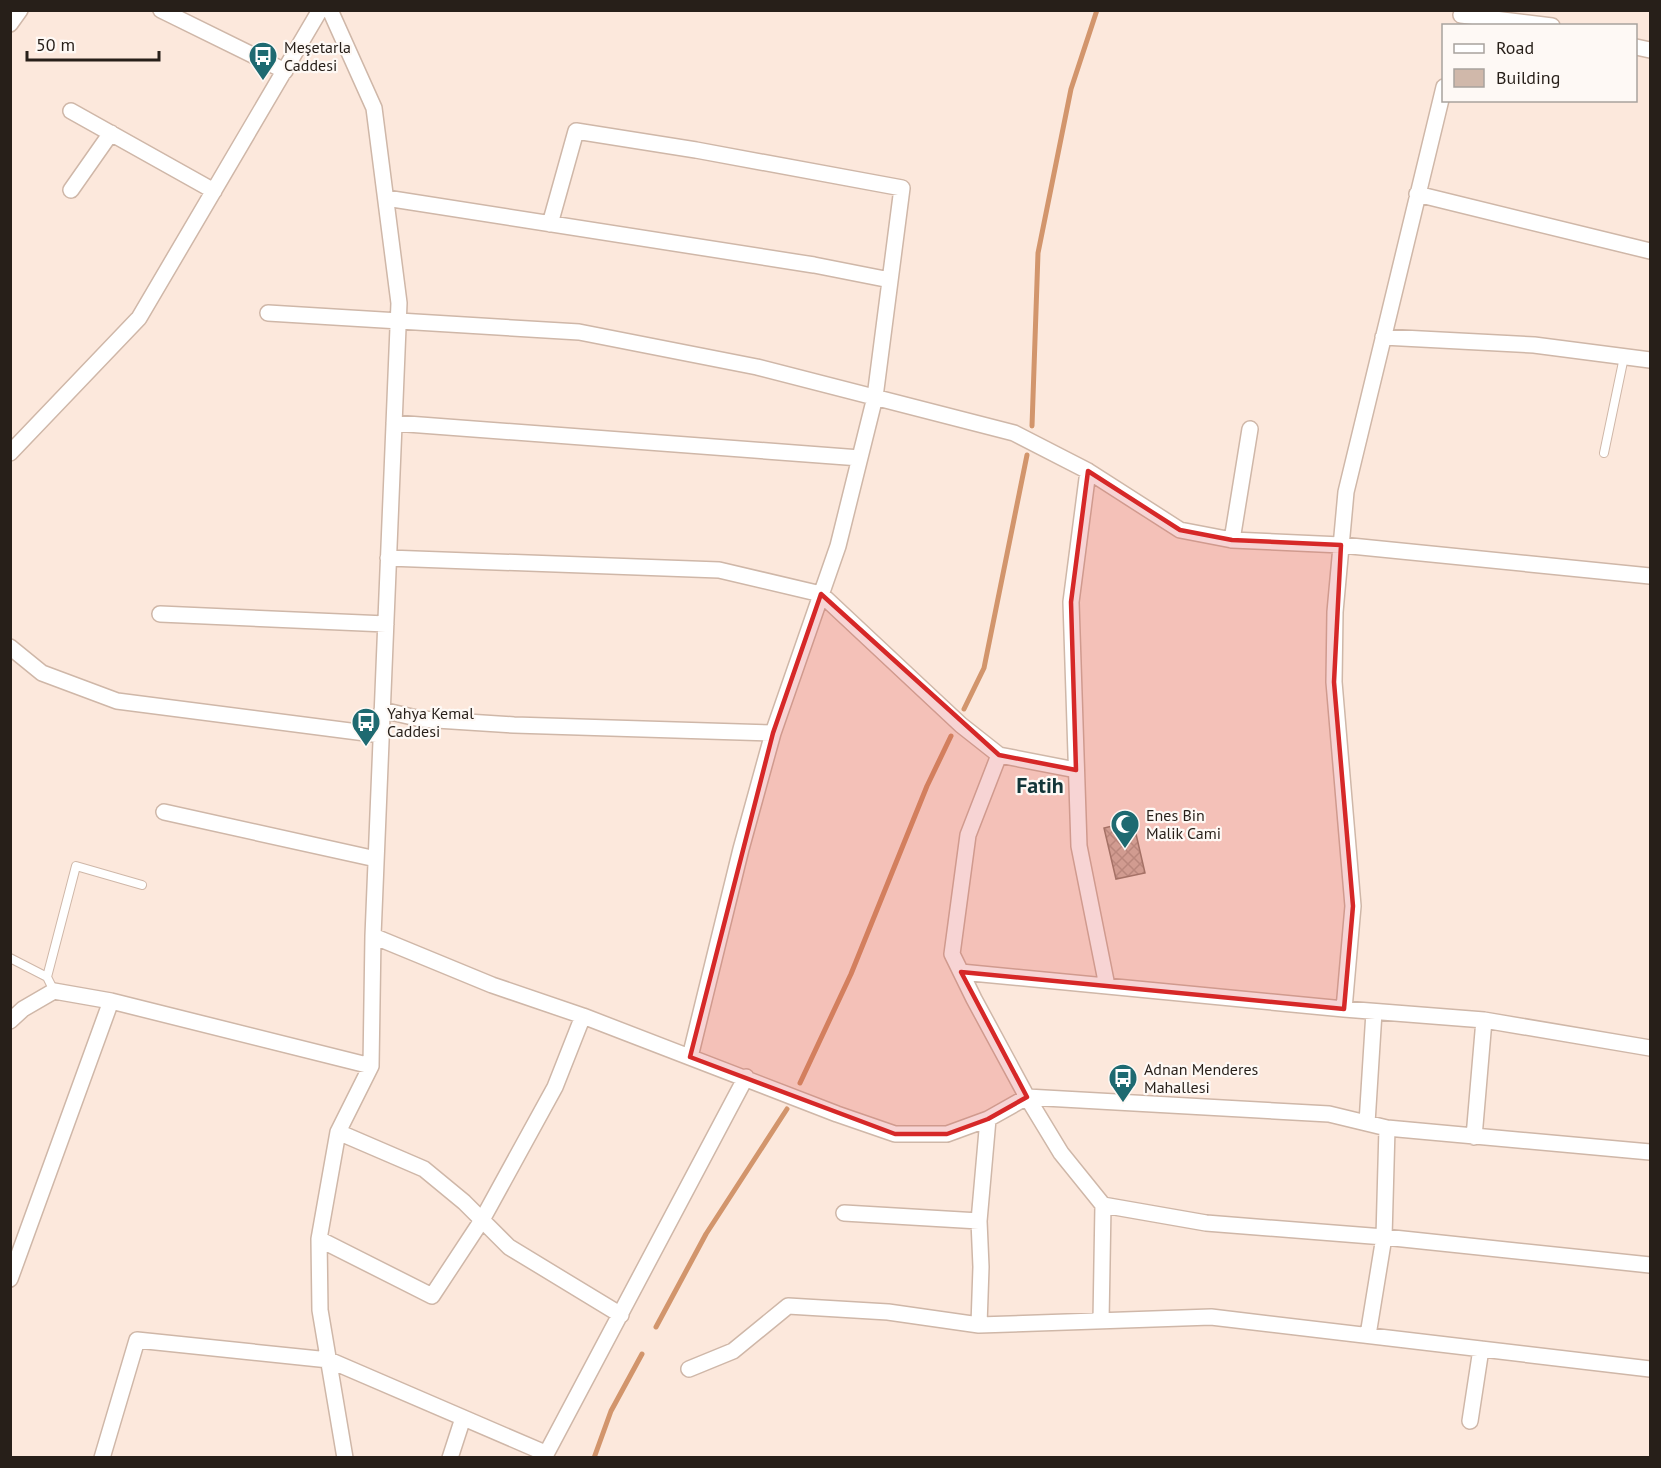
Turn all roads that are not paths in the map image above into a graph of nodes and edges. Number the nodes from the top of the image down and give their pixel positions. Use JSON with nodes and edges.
{"nodes":[{"id":1,"x":20,"y":10,"type":"edge"},
{"id":2,"x":161,"y":10,"type":"edge"},
{"id":3,"x":320,"y":10,"type":"edge"},
{"id":4,"x":330,"y":10,"type":"edge"},
{"id":5,"x":1460,"y":17,"type":"edge"},
{"id":6,"x":10,"y":24,"type":"edge"},
{"id":7,"x":1532,"y":24,"type":"edge"},
{"id":8,"x":285,"y":71,"type":"junction"},
{"id":9,"x":1442,"y":91,"type":"edge"},
{"id":10,"x":70,"y":111,"type":"dead end"},
{"id":11,"x":111,"y":133,"type":"junction"},
{"id":12,"x":71,"y":190,"type":"dead end"},
{"id":13,"x":214,"y":191,"type":"junction"},
{"id":14,"x":1418,"y":195,"type":"junction"},
{"id":15,"x":386,"y":198,"type":"junction"},
{"id":16,"x":550,"y":224,"type":"junction"},
{"id":17,"x":1650,"y":250,"type":"edge"},
{"id":18,"x":890,"y":280,"type":"junction"},
{"id":19,"x":268,"y":313,"type":"dead end"},
{"id":20,"x":398,"y":319,"type":"junction"},
{"id":21,"x":1383,"y":337,"type":"junction"},
{"id":22,"x":1624,"y":357,"type":"junction"},
{"id":23,"x":1650,"y":360,"type":"edge"},
{"id":24,"x":875,"y":397,"type":"junction"},
{"id":25,"x":394,"y":423,"type":"junction"},
{"id":26,"x":1250,"y":429,"type":"dead end"},
{"id":27,"x":10,"y":453,"type":"edge"},
{"id":28,"x":1604,"y":453,"type":"dead end"},
{"id":29,"x":860,"y":458,"type":"junction"},
{"id":30,"x":1088,"y":471,"type":"junction"},
{"id":31,"x":1232,"y":540,"type":"junction"},
{"id":32,"x":1341,"y":545,"type":"junction"},
{"id":33,"x":388,"y":558,"type":"junction"},
{"id":34,"x":1650,"y":576,"type":"edge"},
{"id":35,"x":821,"y":594,"type":"junction"},
{"id":36,"x":160,"y":614,"type":"dead end"},
{"id":37,"x":386,"y":624,"type":"junction"},
{"id":38,"x":10,"y":647,"type":"edge"},
{"id":39,"x":382,"y":710,"type":"junction"},
{"id":40,"x":773,"y":733,"type":"junction"},
{"id":41,"x":381,"y":735,"type":"junction"},
{"id":42,"x":999,"y":755,"type":"junction"},
{"id":43,"x":1076,"y":770,"type":"junction"},
{"id":44,"x":164,"y":812,"type":"dead end"},
{"id":45,"x":376,"y":859,"type":"junction"},
{"id":46,"x":142,"y":885,"type":"dead end"},
{"id":47,"x":373,"y":936,"type":"junction"},
{"id":48,"x":10,"y":958,"type":"edge"},
{"id":49,"x":961,"y":972,"type":"junction"},
{"id":50,"x":47,"y":977,"type":"junction"},
{"id":51,"x":1107,"y":986,"type":"junction"},
{"id":52,"x":54,"y":991,"type":"junction"},
{"id":53,"x":111,"y":1002,"type":"junction"},
{"id":54,"x":1344,"y":1009,"type":"junction"},
{"id":55,"x":1374,"y":1012,"type":"junction"},
{"id":56,"x":583,"y":1016,"type":"junction"},
{"id":57,"x":1484,"y":1020,"type":"junction"},
{"id":58,"x":10,"y":1021,"type":"edge"},
{"id":59,"x":1650,"y":1048,"type":"edge"},
{"id":60,"x":690,"y":1057,"type":"junction"},
{"id":61,"x":371,"y":1066,"type":"junction"},
{"id":62,"x":746,"y":1077,"type":"junction"},
{"id":63,"x":1027,"y":1097,"type":"junction"},
{"id":64,"x":988,"y":1119,"type":"junction"},
{"id":65,"x":1367,"y":1123,"type":"junction"},
{"id":66,"x":1387,"y":1128,"type":"junction"},
{"id":67,"x":338,"y":1132,"type":"junction"},
{"id":68,"x":1474,"y":1137,"type":"junction"},
{"id":69,"x":1650,"y":1152,"type":"edge"},
{"id":70,"x":1102,"y":1205,"type":"junction"},
{"id":71,"x":844,"y":1213,"type":"dead end"},
{"id":72,"x":482,"y":1220,"type":"junction"},
{"id":73,"x":979,"y":1221,"type":"junction"},
{"id":74,"x":1384,"y":1236,"type":"junction"},
{"id":75,"x":319,"y":1239,"type":"junction"},
{"id":76,"x":1650,"y":1265,"type":"edge"},
{"id":77,"x":10,"y":1279,"type":"edge"},
{"id":78,"x":621,"y":1315,"type":"junction"},
{"id":79,"x":1101,"y":1321,"type":"junction"},
{"id":80,"x":979,"y":1325,"type":"junction"},
{"id":81,"x":1368,"y":1335,"type":"junction"},
{"id":82,"x":1481,"y":1349,"type":"junction"},
{"id":83,"x":329,"y":1360,"type":"junction"},
{"id":84,"x":689,"y":1369,"type":"dead end"},
{"id":85,"x":1650,"y":1369,"type":"edge"},
{"id":86,"x":463,"y":1418,"type":"junction"},
{"id":87,"x":1470,"y":1421,"type":"dead end"},
{"id":88,"x":545,"y":1455,"type":"edge"},
{"id":89,"x":102,"y":1458,"type":"edge"},
{"id":90,"x":345,"y":1458,"type":"edge"},
{"id":91,"x":450,"y":1458,"type":"edge"}],
"edges":[{"from":1,"to":6,"type":"street"},
{"from":2,"to":8,"type":"street"},
{"from":3,"to":8,"type":"street"},
{"from":4,"to":15,"type":"street"},
{"from":5,"to":7,"type":"street"},
{"from":8,"to":13,"type":"street"},
{"from":9,"to":14,"type":"street"},
{"from":10,"to":11,"type":"street"},
{"from":11,"to":12,"type":"street"},
{"from":11,"to":13,"type":"street"},
{"from":13,"to":27,"type":"street"},
{"from":14,"to":17,"type":"street"},
{"from":14,"to":21,"type":"street"},
{"from":15,"to":16,"type":"street"},
{"from":15,"to":20,"type":"street"},
{"from":16,"to":18,"type":"street"},
{"from":16,"to":18,"type":"street"},
{"from":18,"to":24,"type":"street"},
{"from":19,"to":20,"type":"street"},
{"from":20,"to":24,"type":"street"},
{"from":20,"to":25,"type":"street"},
{"from":21,"to":22,"type":"street"},
{"from":21,"to":32,"type":"street"},
{"from":22,"to":23,"type":"street"},
{"from":22,"to":28,"type":"lane"},
{"from":24,"to":29,"type":"street"},
{"from":24,"to":30,"type":"street"},
{"from":25,"to":29,"type":"street"},
{"from":25,"to":33,"type":"street"},
{"from":26,"to":31,"type":"street"},
{"from":29,"to":35,"type":"street"},
{"from":30,"to":31,"type":"street"},
{"from":30,"to":43,"type":"street"},
{"from":31,"to":32,"type":"street"},
{"from":32,"to":34,"type":"street"},
{"from":32,"to":54,"type":"street"},
{"from":33,"to":35,"type":"street"},
{"from":33,"to":37,"type":"street"},
{"from":35,"to":40,"type":"street"},
{"from":35,"to":42,"type":"street"},
{"from":36,"to":37,"type":"street"},
{"from":37,"to":39,"type":"street"},
{"from":38,"to":41,"type":"street"},
{"from":39,"to":40,"type":"street"},
{"from":39,"to":41,"type":"street"},
{"from":40,"to":60,"type":"street"},
{"from":41,"to":45,"type":"street"},
{"from":42,"to":43,"type":"street"},
{"from":42,"to":49,"type":"street"},
{"from":43,"to":51,"type":"street"},
{"from":44,"to":45,"type":"street"},
{"from":45,"to":47,"type":"street"},
{"from":46,"to":50,"type":"lane"},
{"from":47,"to":56,"type":"street"},
{"from":47,"to":61,"type":"street"},
{"from":48,"to":50,"type":"lane"},
{"from":49,"to":51,"type":"street"},
{"from":49,"to":63,"type":"street"},
{"from":50,"to":52,"type":"lane"},
{"from":51,"to":54,"type":"street"},
{"from":52,"to":53,"type":"street"},
{"from":52,"to":58,"type":"street"},
{"from":53,"to":61,"type":"street"},
{"from":53,"to":77,"type":"street"},
{"from":54,"to":55,"type":"street"},
{"from":55,"to":57,"type":"street"},
{"from":55,"to":65,"type":"street"},
{"from":56,"to":60,"type":"street"},
{"from":56,"to":72,"type":"street"},
{"from":57,"to":59,"type":"street"},
{"from":57,"to":68,"type":"street"},
{"from":60,"to":62,"type":"street"},
{"from":61,"to":67,"type":"street"},
{"from":62,"to":64,"type":"street"},
{"from":62,"to":78,"type":"street"},
{"from":63,"to":64,"type":"street"},
{"from":63,"to":65,"type":"street"},
{"from":63,"to":70,"type":"street"},
{"from":64,"to":73,"type":"street"},
{"from":65,"to":66,"type":"street"},
{"from":66,"to":68,"type":"street"},
{"from":66,"to":74,"type":"street"},
{"from":67,"to":72,"type":"street"},
{"from":67,"to":75,"type":"street"},
{"from":68,"to":69,"type":"street"},
{"from":70,"to":74,"type":"street"},
{"from":70,"to":79,"type":"street"},
{"from":71,"to":73,"type":"street"},
{"from":72,"to":75,"type":"street"},
{"from":72,"to":78,"type":"street"},
{"from":73,"to":80,"type":"street"},
{"from":74,"to":76,"type":"street"},
{"from":74,"to":81,"type":"street"},
{"from":75,"to":83,"type":"street"},
{"from":78,"to":88,"type":"street"},
{"from":79,"to":80,"type":"street"},
{"from":79,"to":81,"type":"street"},
{"from":80,"to":84,"type":"street"},
{"from":81,"to":82,"type":"street"},
{"from":82,"to":85,"type":"street"},
{"from":82,"to":87,"type":"street"},
{"from":83,"to":86,"type":"street"},
{"from":83,"to":89,"type":"street"},
{"from":83,"to":90,"type":"street"},
{"from":86,"to":88,"type":"street"},
{"from":86,"to":91,"type":"street"}]}
